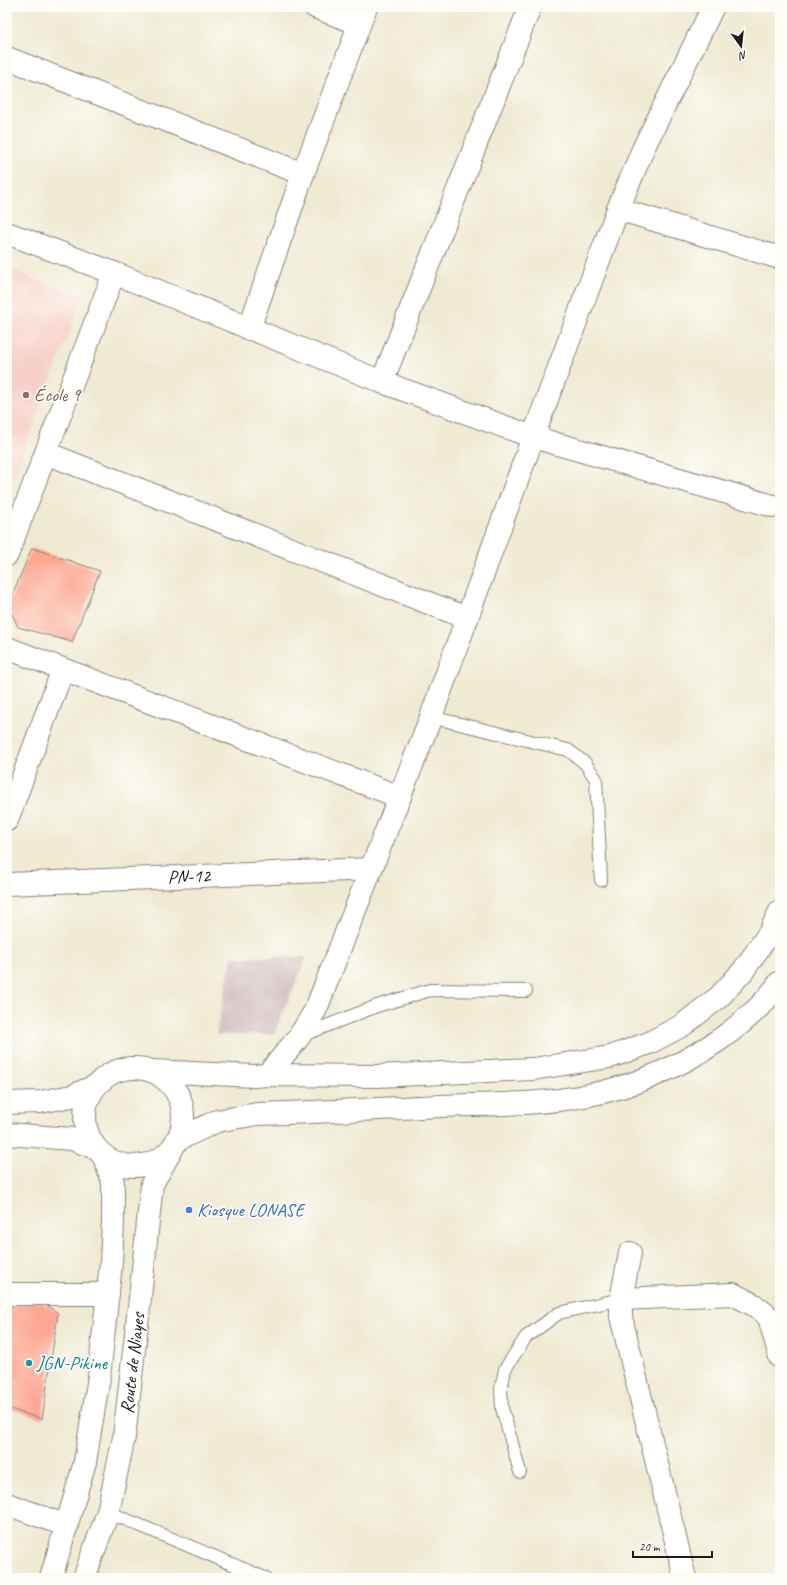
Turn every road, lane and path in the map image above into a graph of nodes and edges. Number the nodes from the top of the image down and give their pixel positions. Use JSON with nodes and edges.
{"nodes":[{"id":1,"x":315,"y":7,"type":"edge"},
{"id":2,"x":530,"y":7,"type":"edge"},
{"id":3,"x":713,"y":7,"type":"edge"},
{"id":4,"x":363,"y":16,"type":"edge"},
{"id":5,"x":7,"y":58,"type":"edge"},
{"id":6,"x":303,"y":174,"type":"junction"},
{"id":7,"x":618,"y":209,"type":"junction"},
{"id":8,"x":7,"y":233,"type":"edge"},
{"id":9,"x":780,"y":258,"type":"edge"},
{"id":10,"x":114,"y":273,"type":"junction"},
{"id":11,"x":249,"y":329,"type":"junction"},
{"id":12,"x":382,"y":382,"type":"junction"},
{"id":13,"x":532,"y":437,"type":"junction"},
{"id":14,"x":46,"y":453,"type":"junction"},
{"id":15,"x":773,"y":506,"type":"dead end"},
{"id":16,"x":7,"y":555,"type":"edge"},
{"id":17,"x":467,"y":618,"type":"junction"},
{"id":18,"x":7,"y":648,"type":"edge"},
{"id":19,"x":63,"y":669,"type":"junction"},
{"id":20,"x":431,"y":717,"type":"junction"},
{"id":21,"x":400,"y":797,"type":"junction"},
{"id":22,"x":7,"y":820,"type":"edge"},
{"id":23,"x":371,"y":869,"type":"junction"},
{"id":24,"x":601,"y":880,"type":"dead end"},
{"id":25,"x":7,"y":884,"type":"edge"},
{"id":26,"x":780,"y":911,"type":"edge"},
{"id":27,"x":780,"y":982,"type":"edge"},
{"id":28,"x":526,"y":991,"type":"dead end"},
{"id":29,"x":298,"y":1037,"type":"junction"},
{"id":30,"x":152,"y":1071,"type":"junction"},
{"id":31,"x":267,"y":1075,"type":"junction"},
{"id":32,"x":95,"y":1086,"type":"junction"},
{"id":33,"x":7,"y":1103,"type":"edge"},
{"id":34,"x":7,"y":1138,"type":"edge"},
{"id":35,"x":175,"y":1144,"type":"junction"},
{"id":36,"x":99,"y":1152,"type":"junction"},
{"id":37,"x":630,"y":1253,"type":"dead end"},
{"id":38,"x":7,"y":1294,"type":"edge"},
{"id":39,"x":108,"y":1294,"type":"junction"},
{"id":40,"x":621,"y":1299,"type":"junction"},
{"id":41,"x":780,"y":1357,"type":"edge"},
{"id":42,"x":520,"y":1472,"type":"dead end"},
{"id":43,"x":7,"y":1504,"type":"edge"},
{"id":44,"x":108,"y":1512,"type":"junction"},
{"id":45,"x":67,"y":1526,"type":"junction"},
{"id":46,"x":51,"y":1578,"type":"edge"},
{"id":47,"x":84,"y":1578,"type":"edge"},
{"id":48,"x":265,"y":1578,"type":"edge"},
{"id":49,"x":685,"y":1578,"type":"edge"}],
"edges":[{"from":1,"to":4,"type":"street"},
{"from":2,"to":12,"type":"street"},
{"from":3,"to":7,"type":"street"},
{"from":4,"to":6,"type":"street"},
{"from":5,"to":6,"type":"street"},
{"from":6,"to":11,"type":"street"},
{"from":7,"to":9,"type":"street"},
{"from":7,"to":13,"type":"street"},
{"from":8,"to":10,"type":"street"},
{"from":10,"to":11,"type":"street"},
{"from":10,"to":14,"type":"street"},
{"from":11,"to":12,"type":"street"},
{"from":12,"to":13,"type":"street"},
{"from":13,"to":15,"type":"street"},
{"from":13,"to":17,"type":"street"},
{"from":14,"to":16,"type":"street"},
{"from":14,"to":17,"type":"street"},
{"from":17,"to":20,"type":"street"},
{"from":18,"to":19,"type":"street"},
{"from":19,"to":21,"type":"street"},
{"from":19,"to":22,"type":"street"},
{"from":20,"to":21,"type":"street"},
{"from":20,"to":24,"type":"lane"},
{"from":21,"to":23,"type":"street"},
{"from":23,"to":25,"type":"street","name":"PN-12"},
{"from":23,"to":29,"type":"street"},
{"from":26,"to":31,"type":"street"},
{"from":27,"to":35,"type":"street"},
{"from":28,"to":29,"type":"lane"},
{"from":29,"to":31,"type":"street"},
{"from":30,"to":31,"type":"street"},
{"from":30,"to":32,"type":"street"},
{"from":30,"to":35,"type":"street"},
{"from":32,"to":33,"type":"street"},
{"from":32,"to":36,"type":"street"},
{"from":34,"to":36,"type":"street"},
{"from":35,"to":36,"type":"street"},
{"from":35,"to":44,"type":"street","name":"Route de Niayes"},
{"from":36,"to":39,"type":"street","name":"Route de Niayes"},
{"from":37,"to":40,"type":"street"},
{"from":38,"to":39,"type":"street"},
{"from":39,"to":45,"type":"street","name":"Route de Niayes"},
{"from":40,"to":41,"type":"street"},
{"from":40,"to":42,"type":"lane"},
{"from":40,"to":49,"type":"street"},
{"from":43,"to":45,"type":"street"},
{"from":44,"to":47,"type":"street","name":"Route de Niayes"},
{"from":44,"to":48,"type":"lane"},
{"from":45,"to":46,"type":"street","name":"Route de Niayes"}]}
